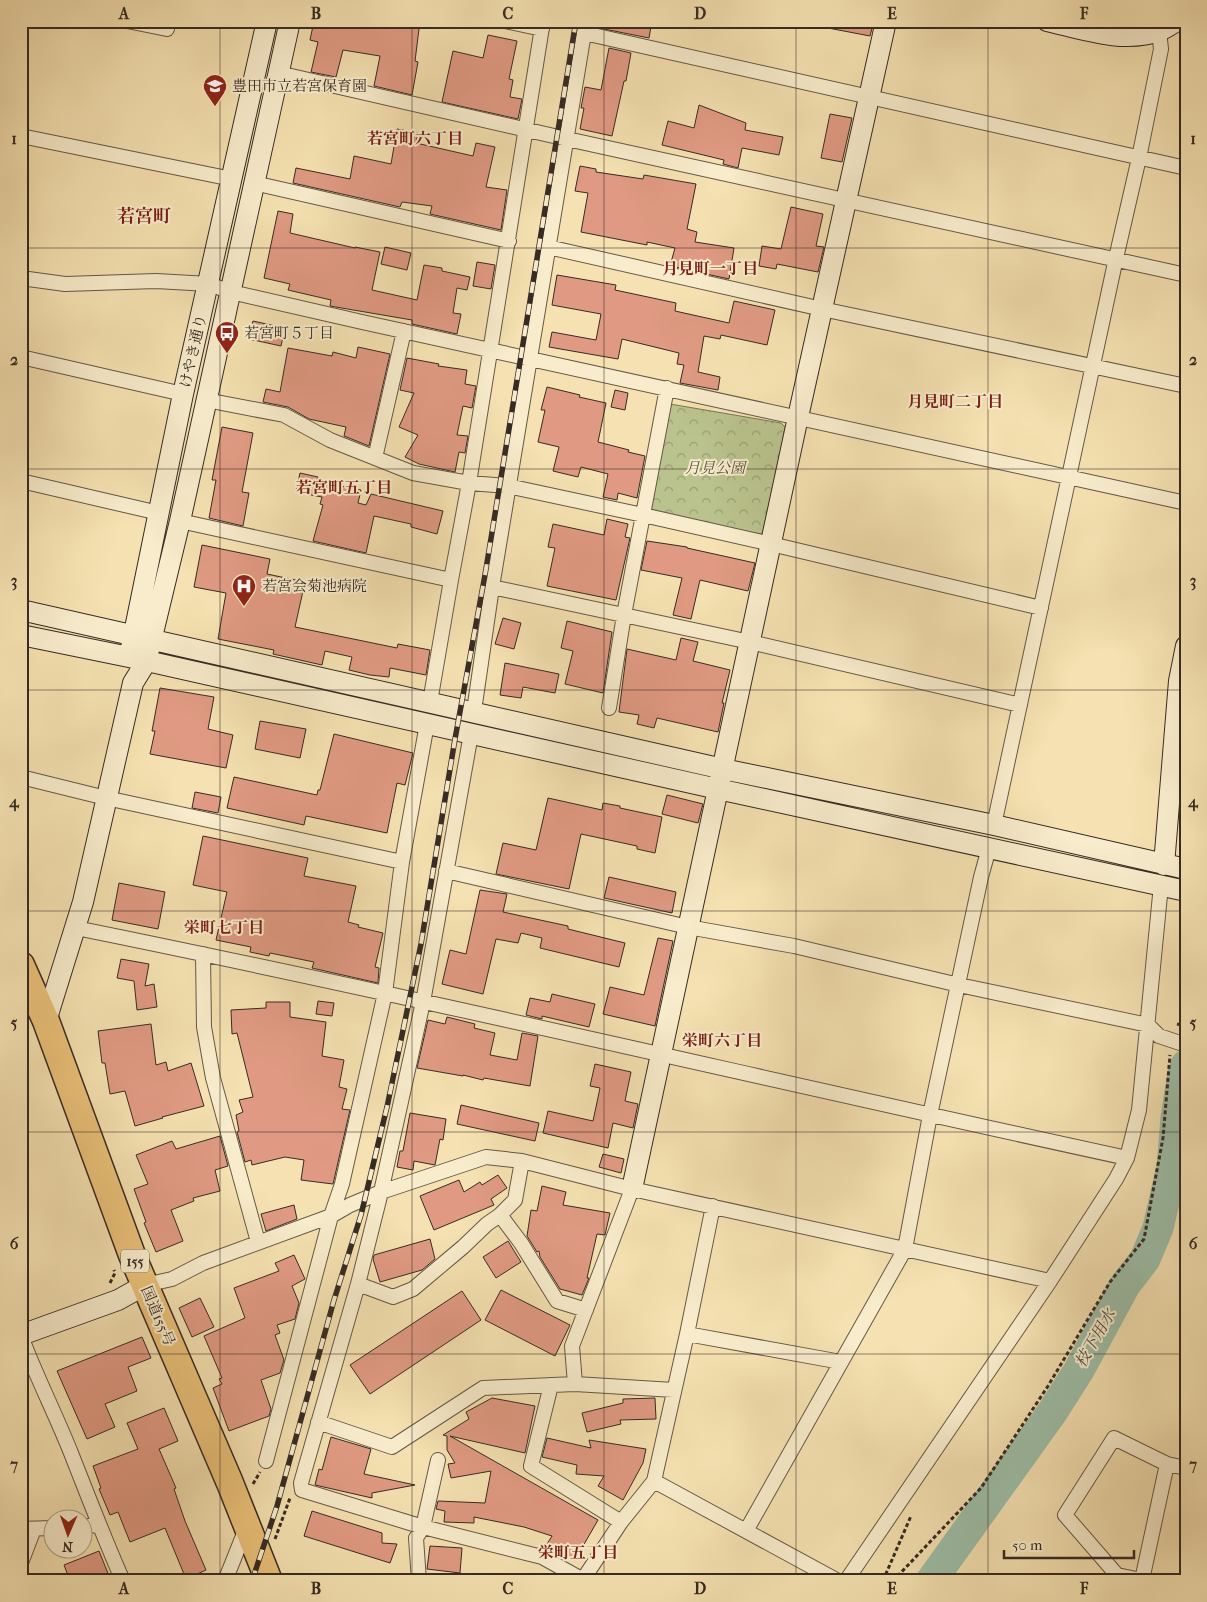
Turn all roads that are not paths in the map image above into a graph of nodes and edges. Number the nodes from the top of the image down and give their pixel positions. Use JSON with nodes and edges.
{"nodes":[{"id":1,"x":127,"y":21,"type":"edge"},
{"id":2,"x":267,"y":21,"type":"edge"},
{"id":3,"x":290,"y":21,"type":"edge"},
{"id":4,"x":505,"y":21,"type":"edge"},
{"id":5,"x":886,"y":21,"type":"edge"},
{"id":6,"x":1047,"y":21,"type":"edge"},
{"id":7,"x":542,"y":25,"type":"edge"},
{"id":8,"x":1168,"y":26,"type":"edge"},
{"id":9,"x":585,"y":27,"type":"edge"},
{"id":10,"x":167,"y":29,"type":"dead end"},
{"id":11,"x":278,"y":74,"type":"junction"},
{"id":12,"x":870,"y":98,"type":"junction"},
{"id":13,"x":526,"y":129,"type":"junction"},
{"id":14,"x":21,"y":136,"type":"edge"},
{"id":15,"x":567,"y":139,"type":"junction"},
{"id":16,"x":1140,"y":158,"type":"junction"},
{"id":17,"x":1186,"y":168,"type":"edge"},
{"id":18,"x":232,"y":179,"type":"junction"},
{"id":19,"x":254,"y":183,"type":"junction"},
{"id":20,"x":847,"y":200,"type":"junction"},
{"id":21,"x":509,"y":242,"type":"junction"},
{"id":22,"x":548,"y":247,"type":"junction"},
{"id":23,"x":1116,"y":258,"type":"junction"},
{"id":24,"x":1186,"y":274,"type":"edge"},
{"id":25,"x":21,"y":278,"type":"edge"},
{"id":26,"x":209,"y":284,"type":"junction"},
{"id":27,"x":230,"y":292,"type":"junction"},
{"id":28,"x":822,"y":308,"type":"junction"},
{"id":29,"x":404,"y":331,"type":"junction"},
{"id":30,"x":490,"y":350,"type":"junction"},
{"id":31,"x":21,"y":357,"type":"edge"},
{"id":32,"x":530,"y":358,"type":"junction"},
{"id":33,"x":1093,"y":367,"type":"junction"},
{"id":34,"x":1186,"y":386,"type":"edge"},
{"id":35,"x":667,"y":388,"type":"junction"},
{"id":36,"x":184,"y":394,"type":"junction"},
{"id":37,"x":206,"y":400,"type":"junction"},
{"id":38,"x":798,"y":417,"type":"junction"},
{"id":39,"x":376,"y":458,"type":"junction"},
{"id":40,"x":1069,"y":476,"type":"junction"},
{"id":41,"x":21,"y":481,"type":"edge"},
{"id":42,"x":469,"y":483,"type":"junction"},
{"id":43,"x":508,"y":486,"type":"junction"},
{"id":44,"x":1186,"y":503,"type":"edge"},
{"id":45,"x":159,"y":513,"type":"junction"},
{"id":46,"x":643,"y":515,"type":"junction"},
{"id":47,"x":180,"y":521,"type":"junction"},
{"id":48,"x":771,"y":544,"type":"junction"},
{"id":49,"x":451,"y":580,"type":"junction"},
{"id":50,"x":492,"y":587,"type":"junction"},
{"id":51,"x":1040,"y":608,"type":"junction"},
{"id":52,"x":21,"y":610,"type":"edge"},
{"id":53,"x":624,"y":615,"type":"junction"},
{"id":54,"x":21,"y":635,"type":"edge"},
{"id":55,"x":142,"y":637,"type":"junction"},
{"id":56,"x":750,"y":642,"type":"junction"},
{"id":57,"x":1186,"y":646,"type":"edge"},
{"id":58,"x":138,"y":660,"type":"junction"},
{"id":59,"x":430,"y":702,"type":"junction"},
{"id":60,"x":1020,"y":704,"type":"junction"},
{"id":61,"x":610,"y":708,"type":"dead end"},
{"id":62,"x":474,"y":711,"type":"junction"},
{"id":63,"x":427,"y":724,"type":"junction"},
{"id":64,"x":471,"y":734,"type":"junction"},
{"id":65,"x":723,"y":768,"type":"junction"},
{"id":66,"x":21,"y":777,"type":"edge"},
{"id":67,"x":718,"y":790,"type":"junction"},
{"id":68,"x":106,"y":798,"type":"junction"},
{"id":69,"x":994,"y":825,"type":"junction"},
{"id":70,"x":989,"y":848,"type":"junction"},
{"id":71,"x":402,"y":862,"type":"junction"},
{"id":72,"x":1164,"y":865,"type":"junction"},
{"id":73,"x":1186,"y":869,"type":"edge"},
{"id":74,"x":446,"y":871,"type":"junction"},
{"id":75,"x":1161,"y":885,"type":"junction"},
{"id":76,"x":1186,"y":891,"type":"edge"},
{"id":77,"x":688,"y":927,"type":"junction"},
{"id":78,"x":76,"y":928,"type":"junction"},
{"id":79,"x":203,"y":954,"type":"junction"},
{"id":80,"x":21,"y":965,"type":"edge"},
{"id":81,"x":959,"y":985,"type":"junction"},
{"id":82,"x":385,"y":993,"type":"junction"},
{"id":83,"x":423,"y":1002,"type":"junction"},
{"id":84,"x":46,"y":1020,"type":"junction"},
{"id":85,"x":1148,"y":1025,"type":"junction"},
{"id":86,"x":1179,"y":1042,"type":"edge"},
{"id":87,"x":661,"y":1054,"type":"junction"},
{"id":88,"x":930,"y":1115,"type":"junction"},
{"id":89,"x":1127,"y":1158,"type":"junction"},
{"id":90,"x":522,"y":1161,"type":"junction"},
{"id":91,"x":632,"y":1189,"type":"junction"},
{"id":92,"x":380,"y":1192,"type":"junction"},
{"id":93,"x":713,"y":1206,"type":"junction"},
{"id":94,"x":331,"y":1216,"type":"junction"},
{"id":95,"x":500,"y":1216,"type":"junction"},
{"id":96,"x":258,"y":1242,"type":"junction"},
{"id":97,"x":905,"y":1249,"type":"junction"},
{"id":98,"x":1050,"y":1281,"type":"junction"},
{"id":99,"x":358,"y":1284,"type":"junction"},
{"id":100,"x":145,"y":1285,"type":"junction"},
{"id":101,"x":586,"y":1310,"type":"junction"},
{"id":102,"x":687,"y":1334,"type":"junction"},
{"id":103,"x":21,"y":1335,"type":"edge"},
{"id":104,"x":841,"y":1362,"type":"junction"},
{"id":105,"x":575,"y":1384,"type":"junction"},
{"id":106,"x":551,"y":1385,"type":"junction"},
{"id":107,"x":674,"y":1390,"type":"junction"},
{"id":108,"x":318,"y":1422,"type":"junction"},
{"id":109,"x":438,"y":1460,"type":"dead end"},
{"id":110,"x":266,"y":1461,"type":"dead end"},
{"id":111,"x":1167,"y":1464,"type":"junction"},
{"id":112,"x":1186,"y":1468,"type":"edge"},
{"id":113,"x":654,"y":1481,"type":"junction"},
{"id":114,"x":621,"y":1522,"type":"junction"},
{"id":115,"x":247,"y":1524,"type":"junction"},
{"id":116,"x":92,"y":1526,"type":"edge"},
{"id":117,"x":98,"y":1526,"type":"junction"},
{"id":118,"x":423,"y":1527,"type":"junction"},
{"id":119,"x":42,"y":1528,"type":"edge"},
{"id":120,"x":28,"y":1529,"type":"edge"},
{"id":121,"x":746,"y":1531,"type":"junction"},
{"id":122,"x":21,"y":1563,"type":"edge"},
{"id":123,"x":583,"y":1580,"type":"edge"},
{"id":124,"x":1144,"y":1580,"type":"edge"},
{"id":125,"x":123,"y":1581,"type":"edge"},
{"id":126,"x":225,"y":1581,"type":"edge"},
{"id":127,"x":269,"y":1581,"type":"edge"},
{"id":128,"x":419,"y":1581,"type":"edge"},
{"id":129,"x":838,"y":1581,"type":"edge"},
{"id":130,"x":846,"y":1581,"type":"edge"}],
"edges":[{"from":1,"to":10,"type":"street"},
{"from":2,"to":18,"type":"street","name":"けやき通り"},
{"from":3,"to":11,"type":"street"},
{"from":4,"to":7,"type":"street"},
{"from":5,"to":12,"type":"street"},
{"from":6,"to":8,"type":"street"},
{"from":7,"to":13,"type":"street"},
{"from":8,"to":16,"type":"street"},
{"from":9,"to":12,"type":"street"},
{"from":9,"to":15,"type":"street"},
{"from":11,"to":13,"type":"street"},
{"from":11,"to":19,"type":"street"},
{"from":12,"to":16,"type":"street"},
{"from":12,"to":20,"type":"street"},
{"from":13,"to":15,"type":"street"},
{"from":13,"to":21,"type":"street"},
{"from":14,"to":18,"type":"street"},
{"from":15,"to":20,"type":"street"},
{"from":15,"to":22,"type":"street"},
{"from":16,"to":17,"type":"street"},
{"from":16,"to":23,"type":"street"},
{"from":18,"to":26,"type":"street","name":"けやき通り"},
{"from":19,"to":21,"type":"street"},
{"from":19,"to":27,"type":"street"},
{"from":20,"to":23,"type":"street"},
{"from":20,"to":28,"type":"street"},
{"from":21,"to":30,"type":"street"},
{"from":22,"to":28,"type":"street"},
{"from":22,"to":32,"type":"street"},
{"from":23,"to":24,"type":"street"},
{"from":23,"to":33,"type":"street"},
{"from":25,"to":26,"type":"street"},
{"from":26,"to":27,"type":"street"},
{"from":26,"to":36,"type":"street","name":"けやき通り"},
{"from":27,"to":29,"type":"street"},
{"from":27,"to":37,"type":"street"},
{"from":28,"to":33,"type":"street"},
{"from":28,"to":38,"type":"street"},
{"from":29,"to":30,"type":"street"},
{"from":29,"to":39,"type":"street"},
{"from":30,"to":32,"type":"street"},
{"from":30,"to":42,"type":"street"},
{"from":31,"to":36,"type":"street"},
{"from":32,"to":35,"type":"street"},
{"from":32,"to":43,"type":"street"},
{"from":33,"to":34,"type":"street"},
{"from":33,"to":40,"type":"street"},
{"from":35,"to":38,"type":"street"},
{"from":35,"to":46,"type":"street"},
{"from":36,"to":45,"type":"street","name":"けやき通り"},
{"from":37,"to":39,"type":"street"},
{"from":37,"to":47,"type":"street"},
{"from":38,"to":40,"type":"street"},
{"from":38,"to":48,"type":"street"},
{"from":39,"to":42,"type":"street"},
{"from":40,"to":44,"type":"street"},
{"from":40,"to":51,"type":"street"},
{"from":41,"to":45,"type":"street"},
{"from":42,"to":43,"type":"street"},
{"from":42,"to":49,"type":"street"},
{"from":43,"to":46,"type":"street"},
{"from":43,"to":50,"type":"street"},
{"from":45,"to":55,"type":"street","name":"けやき通り"},
{"from":46,"to":48,"type":"street"},
{"from":46,"to":53,"type":"street"},
{"from":47,"to":49,"type":"street"},
{"from":47,"to":55,"type":"street"},
{"from":48,"to":51,"type":"street"},
{"from":48,"to":56,"type":"street"},
{"from":49,"to":59,"type":"street"},
{"from":50,"to":53,"type":"street"},
{"from":50,"to":62,"type":"street"},
{"from":51,"to":60,"type":"street"},
{"from":52,"to":55,"type":"street"},
{"from":53,"to":56,"type":"street"},
{"from":53,"to":61,"type":"street"},
{"from":54,"to":58,"type":"street"},
{"from":55,"to":58,"type":"street"},
{"from":55,"to":59,"type":"street"},
{"from":56,"to":60,"type":"street"},
{"from":56,"to":65,"type":"street"},
{"from":57,"to":72,"type":"street"},
{"from":58,"to":63,"type":"street"},
{"from":58,"to":68,"type":"street"},
{"from":59,"to":62,"type":"street"},
{"from":60,"to":69,"type":"street"},
{"from":62,"to":65,"type":"street"},
{"from":63,"to":64,"type":"street"},
{"from":63,"to":71,"type":"street"},
{"from":64,"to":67,"type":"street"},
{"from":64,"to":74,"type":"street"},
{"from":65,"to":67,"type":"street"},
{"from":65,"to":69,"type":"street"},
{"from":66,"to":68,"type":"street"},
{"from":67,"to":70,"type":"street"},
{"from":67,"to":77,"type":"street"},
{"from":68,"to":71,"type":"street"},
{"from":68,"to":78,"type":"street"},
{"from":69,"to":72,"type":"street"},
{"from":70,"to":75,"type":"street"},
{"from":70,"to":81,"type":"street"},
{"from":71,"to":82,"type":"street"},
{"from":72,"to":73,"type":"street"},
{"from":74,"to":77,"type":"street"},
{"from":74,"to":83,"type":"street"},
{"from":75,"to":76,"type":"street"},
{"from":75,"to":85,"type":"street"},
{"from":77,"to":81,"type":"street"},
{"from":77,"to":87,"type":"street"},
{"from":78,"to":79,"type":"street"},
{"from":78,"to":84,"type":"street"},
{"from":79,"to":82,"type":"street"},
{"from":79,"to":96,"type":"street"},
{"from":80,"to":84,"type":"highway","name":"国道155号","number":"155"},
{"from":81,"to":85,"type":"street"},
{"from":81,"to":88,"type":"street"},
{"from":82,"to":83,"type":"street"},
{"from":82,"to":94,"type":"street"},
{"from":83,"to":87,"type":"street"},
{"from":83,"to":92,"type":"street"},
{"from":84,"to":100,"type":"highway","name":"国道155号","number":"155"},
{"from":85,"to":86,"type":"street"},
{"from":85,"to":89,"type":"street"},
{"from":87,"to":88,"type":"street"},
{"from":87,"to":91,"type":"street"},
{"from":88,"to":89,"type":"street"},
{"from":88,"to":97,"type":"street"},
{"from":89,"to":98,"type":"street"},
{"from":90,"to":91,"type":"street"},
{"from":90,"to":92,"type":"street"},
{"from":90,"to":95,"type":"street"},
{"from":91,"to":93,"type":"street"},
{"from":91,"to":101,"type":"street"},
{"from":92,"to":94,"type":"street"},
{"from":92,"to":99,"type":"street"},
{"from":93,"to":97,"type":"street"},
{"from":93,"to":102,"type":"street"},
{"from":94,"to":96,"type":"street"},
{"from":94,"to":110,"type":"street"},
{"from":95,"to":99,"type":"street"},
{"from":95,"to":101,"type":"street"},
{"from":96,"to":100,"type":"street"},
{"from":97,"to":98,"type":"street"},
{"from":97,"to":104,"type":"street"},
{"from":98,"to":130,"type":"street"},
{"from":99,"to":108,"type":"street"},
{"from":100,"to":103,"type":"street"},
{"from":100,"to":115,"type":"highway","name":"国道155号","number":"155"},
{"from":101,"to":105,"type":"street"},
{"from":102,"to":104,"type":"street"},
{"from":102,"to":107,"type":"street"},
{"from":103,"to":117,"type":"street"},
{"from":104,"to":121,"type":"street"},
{"from":105,"to":106,"type":"street"},
{"from":105,"to":107,"type":"street"},
{"from":106,"to":108,"type":"street"},
{"from":106,"to":114,"type":"street"},
{"from":107,"to":113,"type":"street"},
{"from":108,"to":118,"type":"street"},
{"from":109,"to":118,"type":"street"},
{"from":111,"to":112,"type":"street"},
{"from":111,"to":124,"type":"street"},
{"from":111,"to":124,"type":"street"},
{"from":113,"to":114,"type":"street"},
{"from":113,"to":121,"type":"street"},
{"from":114,"to":123,"type":"street"},
{"from":115,"to":126,"type":"street"},
{"from":115,"to":127,"type":"highway","name":"国道155号","number":"155"},
{"from":116,"to":117,"type":"street"},
{"from":117,"to":125,"type":"street"},
{"from":118,"to":123,"type":"street"},
{"from":118,"to":128,"type":"street"},
{"from":119,"to":120,"type":"street"},
{"from":120,"to":122,"type":"street"},
{"from":121,"to":129,"type":"street"}]}
